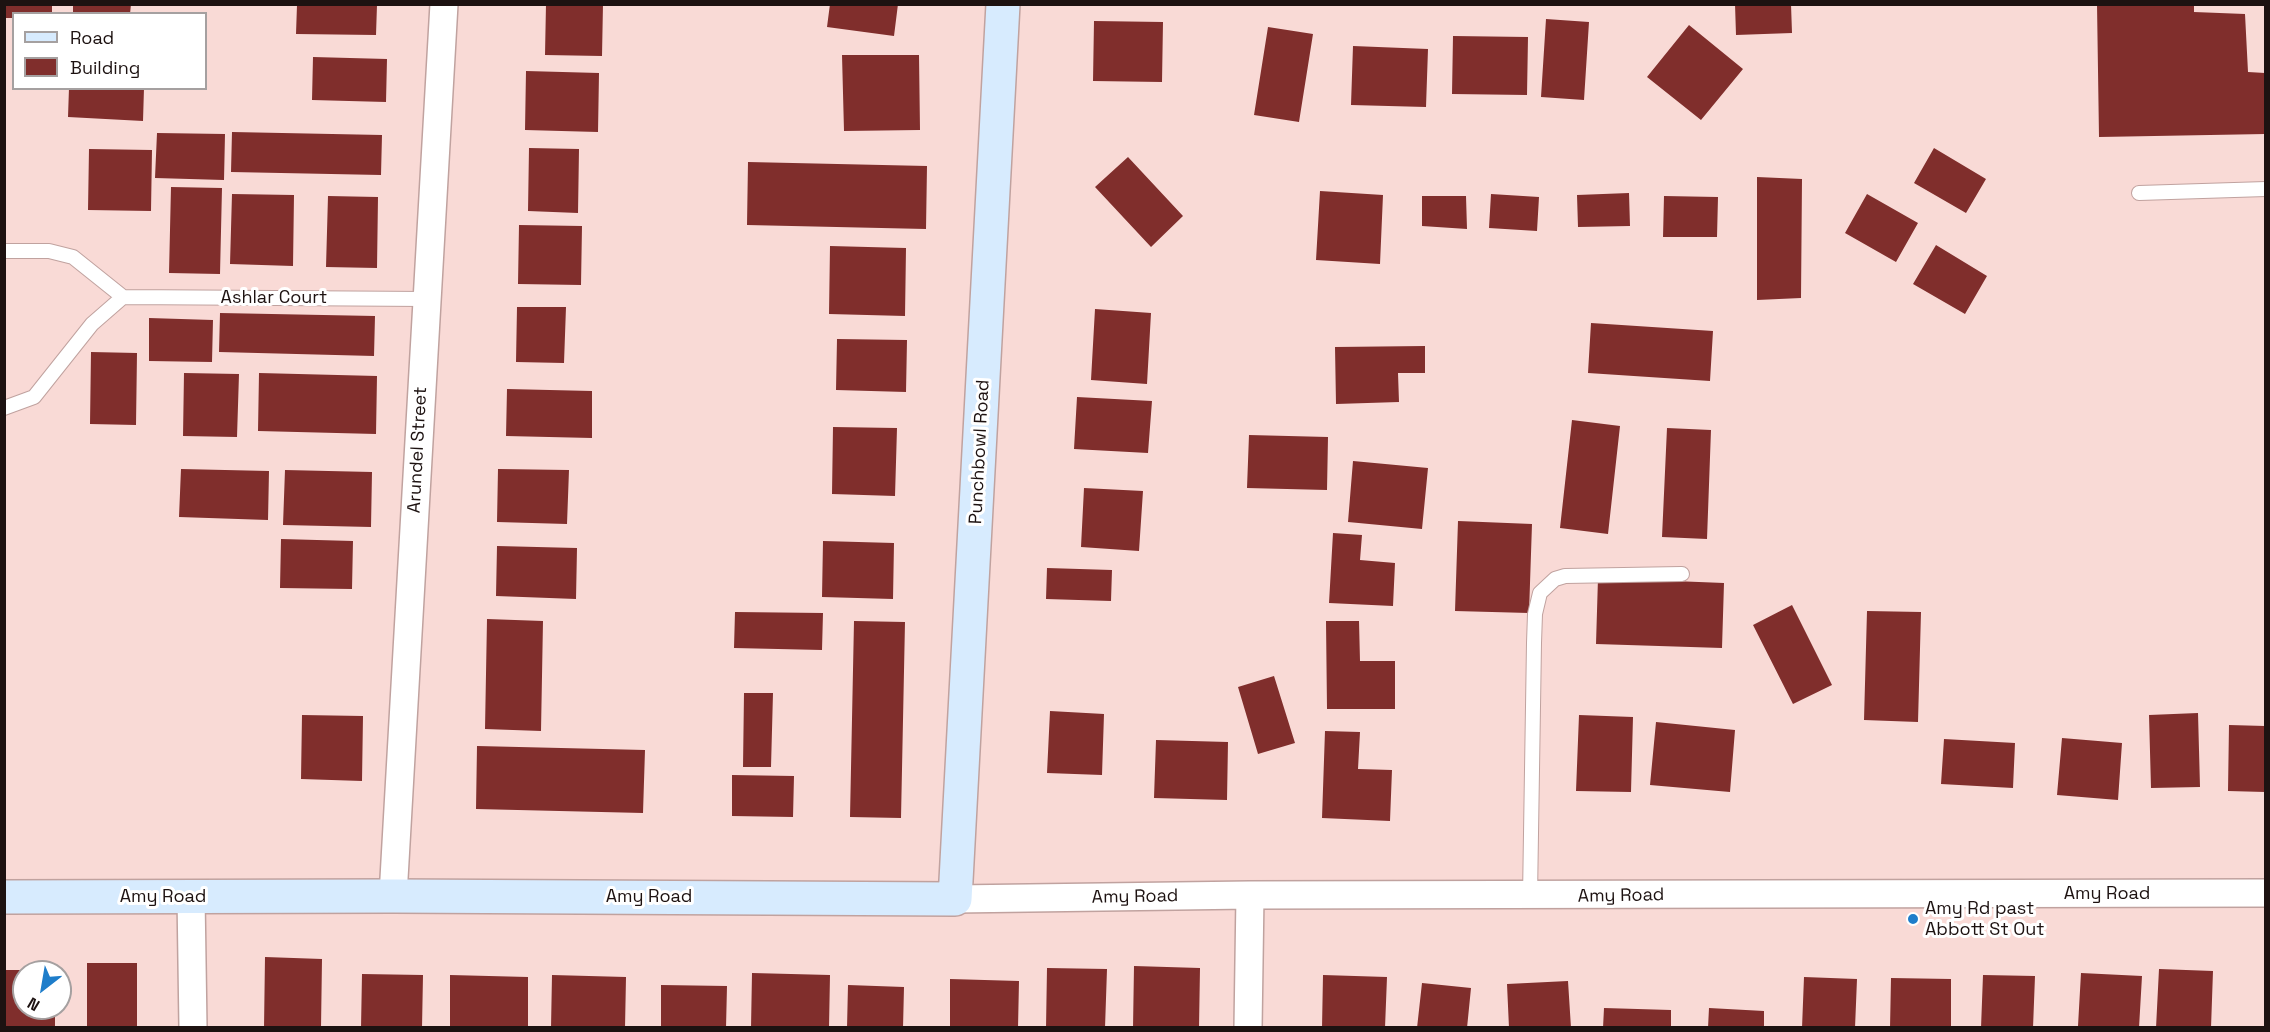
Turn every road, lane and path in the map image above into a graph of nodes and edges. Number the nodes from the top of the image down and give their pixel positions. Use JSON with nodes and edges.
{"nodes":[{"id":1,"x":444,"y":4,"type":"edge"},
{"id":2,"x":1003,"y":4,"type":"edge"},
{"id":3,"x":2265,"y":189,"type":"edge"},
{"id":4,"x":2139,"y":193,"type":"dead end"},
{"id":5,"x":4,"y":251,"type":"edge"},
{"id":6,"x":123,"y":297,"type":"junction"},
{"id":7,"x":426,"y":299,"type":"junction"},
{"id":8,"x":4,"y":408,"type":"edge"},
{"id":9,"x":1682,"y":574,"type":"dead end"},
{"id":10,"x":2265,"y":893,"type":"edge"},
{"id":11,"x":1250,"y":895,"type":"junction"},
{"id":12,"x":191,"y":896,"type":"junction"},
{"id":13,"x":393,"y":896,"type":"junction"},
{"id":14,"x":4,"y":897,"type":"edge"},
{"id":15,"x":1530,"y":897,"type":"junction"},
{"id":16,"x":955,"y":899,"type":"junction"},
{"id":17,"x":193,"y":1028,"type":"edge"},
{"id":18,"x":1248,"y":1028,"type":"edge"}],
"edges":[{"from":1,"to":7,"type":"street","name":"Arundel Street"},
{"from":2,"to":16,"type":"street","name":"Punchbowl Road"},
{"from":3,"to":4,"type":"lane"},
{"from":5,"to":6,"type":"lane"},
{"from":6,"to":7,"type":"lane","name":"Ashlar Court"},
{"from":6,"to":8,"type":"lane"},
{"from":7,"to":13,"type":"street","name":"Arundel Street"},
{"from":9,"to":15,"type":"lane"},
{"from":10,"to":15,"type":"street","name":"Amy Road"},
{"from":11,"to":15,"type":"street","name":"Amy Road"},
{"from":11,"to":16,"type":"street","name":"Amy Road"},
{"from":11,"to":18,"type":"street"},
{"from":12,"to":13,"type":"street","name":"Amy Road"},
{"from":12,"to":14,"type":"street","name":"Amy Road"},
{"from":12,"to":17,"type":"street"},
{"from":13,"to":16,"type":"street","name":"Amy Road"}]}
